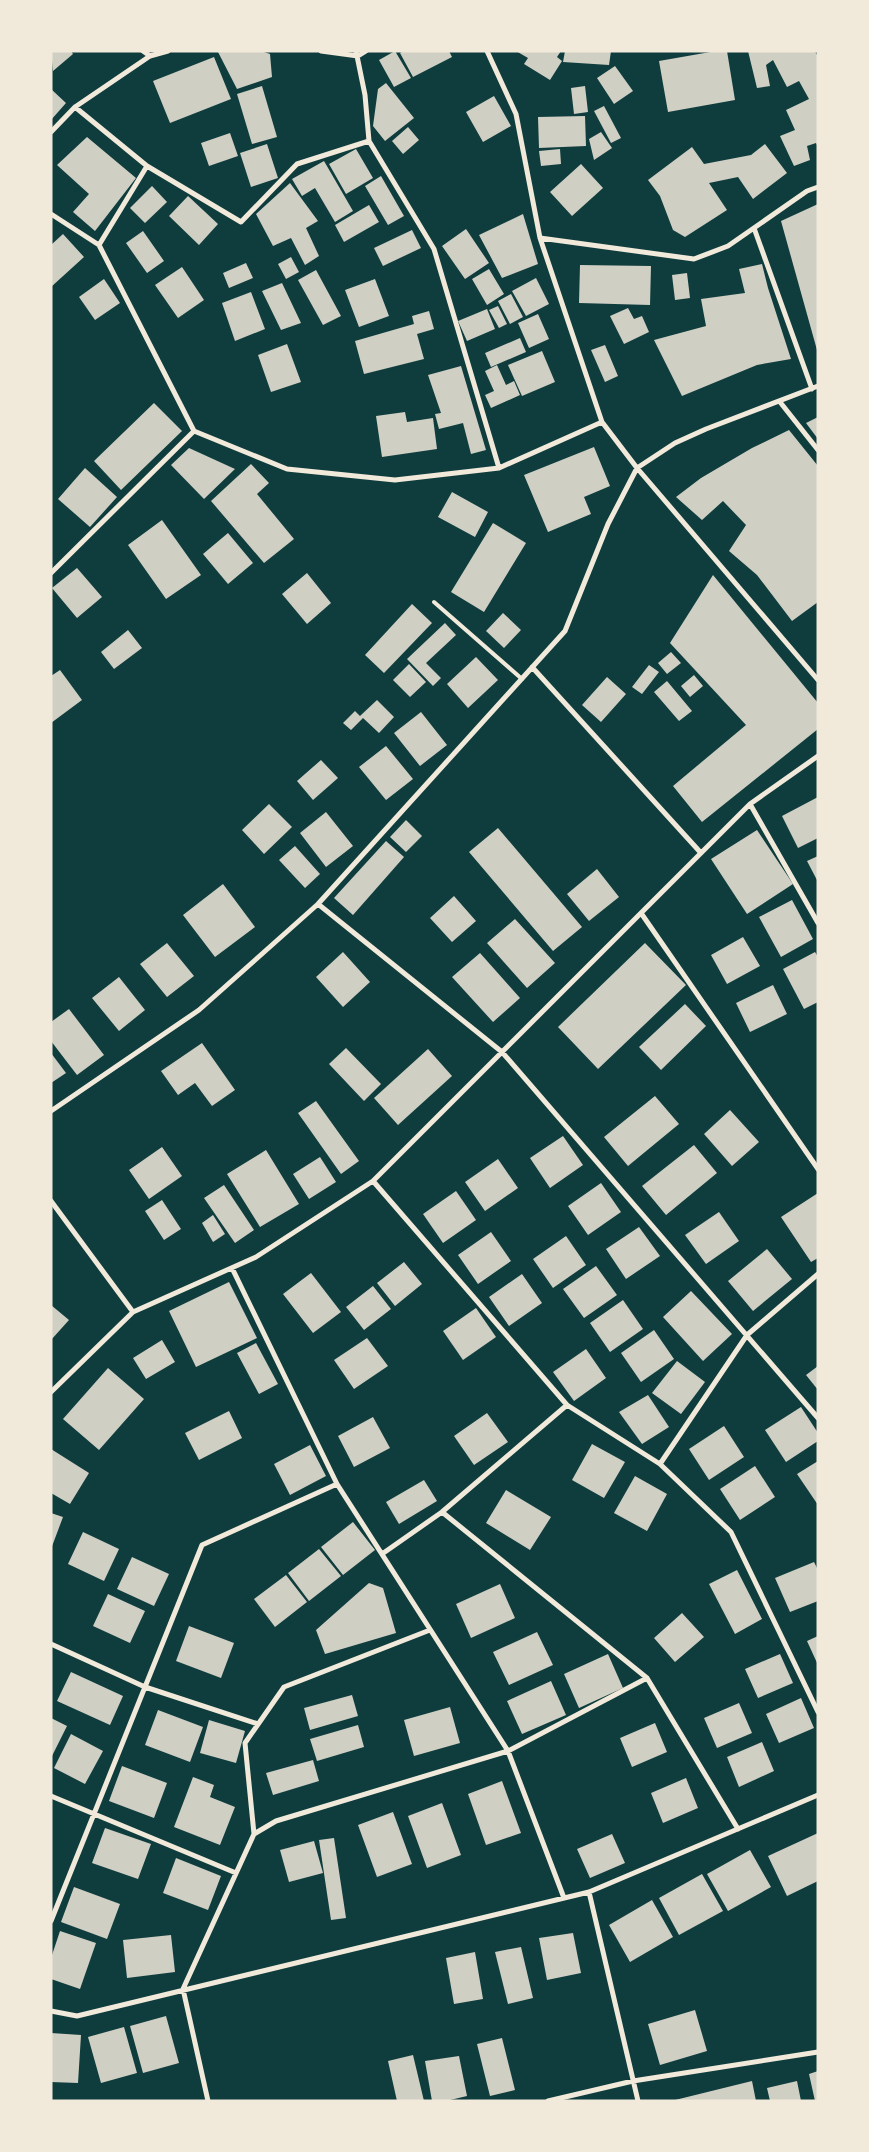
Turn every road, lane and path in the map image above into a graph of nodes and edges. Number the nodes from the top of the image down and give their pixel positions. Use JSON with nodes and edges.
{"nodes":[{"id":1,"x":142,"y":51,"type":"edge"},
{"id":2,"x":168,"y":51,"type":"edge"},
{"id":3,"x":321,"y":51,"type":"edge"},
{"id":4,"x":366,"y":51,"type":"edge"},
{"id":5,"x":486,"y":51,"type":"edge"},
{"id":6,"x":357,"y":54,"type":"edge"},
{"id":7,"x":150,"y":56,"type":"junction"},
{"id":8,"x":75,"y":107,"type":"junction"},
{"id":9,"x":51,"y":132,"type":"edge"},
{"id":10,"x":369,"y":141,"type":"junction"},
{"id":11,"x":147,"y":166,"type":"junction"},
{"id":12,"x":818,"y":188,"type":"edge"},
{"id":13,"x":51,"y":214,"type":"edge"},
{"id":14,"x":754,"y":228,"type":"junction"},
{"id":15,"x":540,"y":238,"type":"junction"},
{"id":16,"x":99,"y":246,"type":"junction"},
{"id":17,"x":815,"y":388,"type":"edge"},
{"id":18,"x":780,"y":402,"type":"junction"},
{"id":19,"x":602,"y":422,"type":"junction"},
{"id":20,"x":194,"y":430,"type":"junction"},
{"id":21,"x":818,"y":450,"type":"edge"},
{"id":22,"x":499,"y":468,"type":"junction"},
{"id":23,"x":637,"y":468,"type":"junction"},
{"id":24,"x":51,"y":572,"type":"edge"},
{"id":25,"x":434,"y":602,"type":"dead end"},
{"id":26,"x":532,"y":667,"type":"junction"},
{"id":27,"x":522,"y":679,"type":"junction"},
{"id":28,"x":818,"y":680,"type":"edge"},
{"id":29,"x":818,"y":756,"type":"edge"},
{"id":30,"x":750,"y":804,"type":"junction"},
{"id":31,"x":701,"y":853,"type":"junction"},
{"id":32,"x":318,"y":904,"type":"junction"},
{"id":33,"x":641,"y":913,"type":"junction"},
{"id":34,"x":818,"y":923,"type":"edge"},
{"id":35,"x":502,"y":1052,"type":"junction"},
{"id":36,"x":51,"y":1111,"type":"edge"},
{"id":37,"x":818,"y":1169,"type":"edge"},
{"id":38,"x":373,"y":1181,"type":"junction"},
{"id":39,"x":51,"y":1202,"type":"edge"},
{"id":40,"x":232,"y":1268,"type":"junction"},
{"id":41,"x":818,"y":1274,"type":"edge"},
{"id":42,"x":133,"y":1312,"type":"junction"},
{"id":43,"x":747,"y":1335,"type":"junction"},
{"id":44,"x":51,"y":1392,"type":"edge"},
{"id":45,"x":567,"y":1405,"type":"junction"},
{"id":46,"x":818,"y":1418,"type":"edge"},
{"id":47,"x":660,"y":1464,"type":"junction"},
{"id":48,"x":337,"y":1484,"type":"junction"},
{"id":49,"x":442,"y":1512,"type":"junction"},
{"id":50,"x":382,"y":1554,"type":"junction"},
{"id":51,"x":430,"y":1630,"type":"junction"},
{"id":52,"x":51,"y":1644,"type":"edge"},
{"id":53,"x":647,"y":1678,"type":"junction"},
{"id":54,"x":145,"y":1687,"type":"junction"},
{"id":55,"x":818,"y":1712,"type":"edge"},
{"id":56,"x":258,"y":1724,"type":"junction"},
{"id":57,"x":508,"y":1750,"type":"junction"},
{"id":58,"x":818,"y":1795,"type":"edge"},
{"id":59,"x":51,"y":1796,"type":"edge"},
{"id":60,"x":96,"y":1814,"type":"junction"},
{"id":61,"x":738,"y":1829,"type":"junction"},
{"id":62,"x":254,"y":1834,"type":"junction"},
{"id":63,"x":236,"y":1873,"type":"junction"},
{"id":64,"x":589,"y":1892,"type":"junction"},
{"id":65,"x":564,"y":1898,"type":"junction"},
{"id":66,"x":51,"y":1921,"type":"edge"},
{"id":67,"x":183,"y":1989,"type":"junction"},
{"id":68,"x":51,"y":2011,"type":"edge"},
{"id":69,"x":818,"y":2052,"type":"edge"},
{"id":70,"x":634,"y":2081,"type":"junction"},
{"id":71,"x":208,"y":2101,"type":"edge"},
{"id":72,"x":548,"y":2101,"type":"edge"},
{"id":73,"x":638,"y":2101,"type":"edge"}],
"edges":[{"from":1,"to":7,"type":"street"},
{"from":2,"to":7,"type":"street"},
{"from":3,"to":6,"type":"street"},
{"from":4,"to":6,"type":"street"},
{"from":5,"to":15,"type":"street"},
{"from":6,"to":10,"type":"street"},
{"from":7,"to":8,"type":"street"},
{"from":8,"to":9,"type":"street"},
{"from":8,"to":11,"type":"street"},
{"from":10,"to":11,"type":"street"},
{"from":10,"to":22,"type":"street"},
{"from":11,"to":16,"type":"street"},
{"from":12,"to":14,"type":"street"},
{"from":13,"to":16,"type":"street"},
{"from":14,"to":15,"type":"street"},
{"from":14,"to":17,"type":"street"},
{"from":15,"to":19,"type":"street"},
{"from":16,"to":20,"type":"street"},
{"from":17,"to":18,"type":"street"},
{"from":18,"to":21,"type":"street"},
{"from":18,"to":23,"type":"street"},
{"from":19,"to":22,"type":"street"},
{"from":19,"to":23,"type":"street"},
{"from":20,"to":22,"type":"street"},
{"from":20,"to":24,"type":"street"},
{"from":23,"to":26,"type":"street"},
{"from":23,"to":28,"type":"street"},
{"from":25,"to":27,"type":"lane"},
{"from":26,"to":27,"type":"street"},
{"from":26,"to":31,"type":"street"},
{"from":27,"to":32,"type":"street"},
{"from":29,"to":30,"type":"street"},
{"from":30,"to":31,"type":"street"},
{"from":30,"to":34,"type":"street"},
{"from":31,"to":33,"type":"street"},
{"from":32,"to":35,"type":"street"},
{"from":32,"to":36,"type":"street"},
{"from":33,"to":35,"type":"street"},
{"from":33,"to":37,"type":"street"},
{"from":35,"to":38,"type":"street"},
{"from":35,"to":43,"type":"street"},
{"from":38,"to":40,"type":"street"},
{"from":38,"to":45,"type":"street"},
{"from":39,"to":42,"type":"street"},
{"from":40,"to":42,"type":"street"},
{"from":40,"to":48,"type":"street"},
{"from":41,"to":43,"type":"street"},
{"from":42,"to":44,"type":"street"},
{"from":43,"to":46,"type":"street"},
{"from":43,"to":47,"type":"street"},
{"from":45,"to":47,"type":"street"},
{"from":45,"to":49,"type":"street"},
{"from":47,"to":55,"type":"street"},
{"from":48,"to":50,"type":"street"},
{"from":48,"to":54,"type":"street"},
{"from":49,"to":50,"type":"street"},
{"from":49,"to":53,"type":"street"},
{"from":50,"to":51,"type":"street"},
{"from":51,"to":56,"type":"street"},
{"from":51,"to":57,"type":"street"},
{"from":52,"to":54,"type":"street"},
{"from":53,"to":57,"type":"street"},
{"from":53,"to":61,"type":"street"},
{"from":54,"to":56,"type":"street"},
{"from":54,"to":60,"type":"street"},
{"from":56,"to":62,"type":"street"},
{"from":57,"to":62,"type":"street"},
{"from":57,"to":65,"type":"street"},
{"from":58,"to":61,"type":"street"},
{"from":59,"to":60,"type":"street"},
{"from":60,"to":63,"type":"street"},
{"from":60,"to":66,"type":"street"},
{"from":61,"to":64,"type":"street"},
{"from":62,"to":63,"type":"street"},
{"from":63,"to":67,"type":"street"},
{"from":64,"to":65,"type":"street"},
{"from":64,"to":70,"type":"street"},
{"from":65,"to":67,"type":"street"},
{"from":67,"to":68,"type":"street"},
{"from":67,"to":71,"type":"street"},
{"from":69,"to":70,"type":"street"},
{"from":70,"to":72,"type":"street"},
{"from":70,"to":73,"type":"street"}]}
